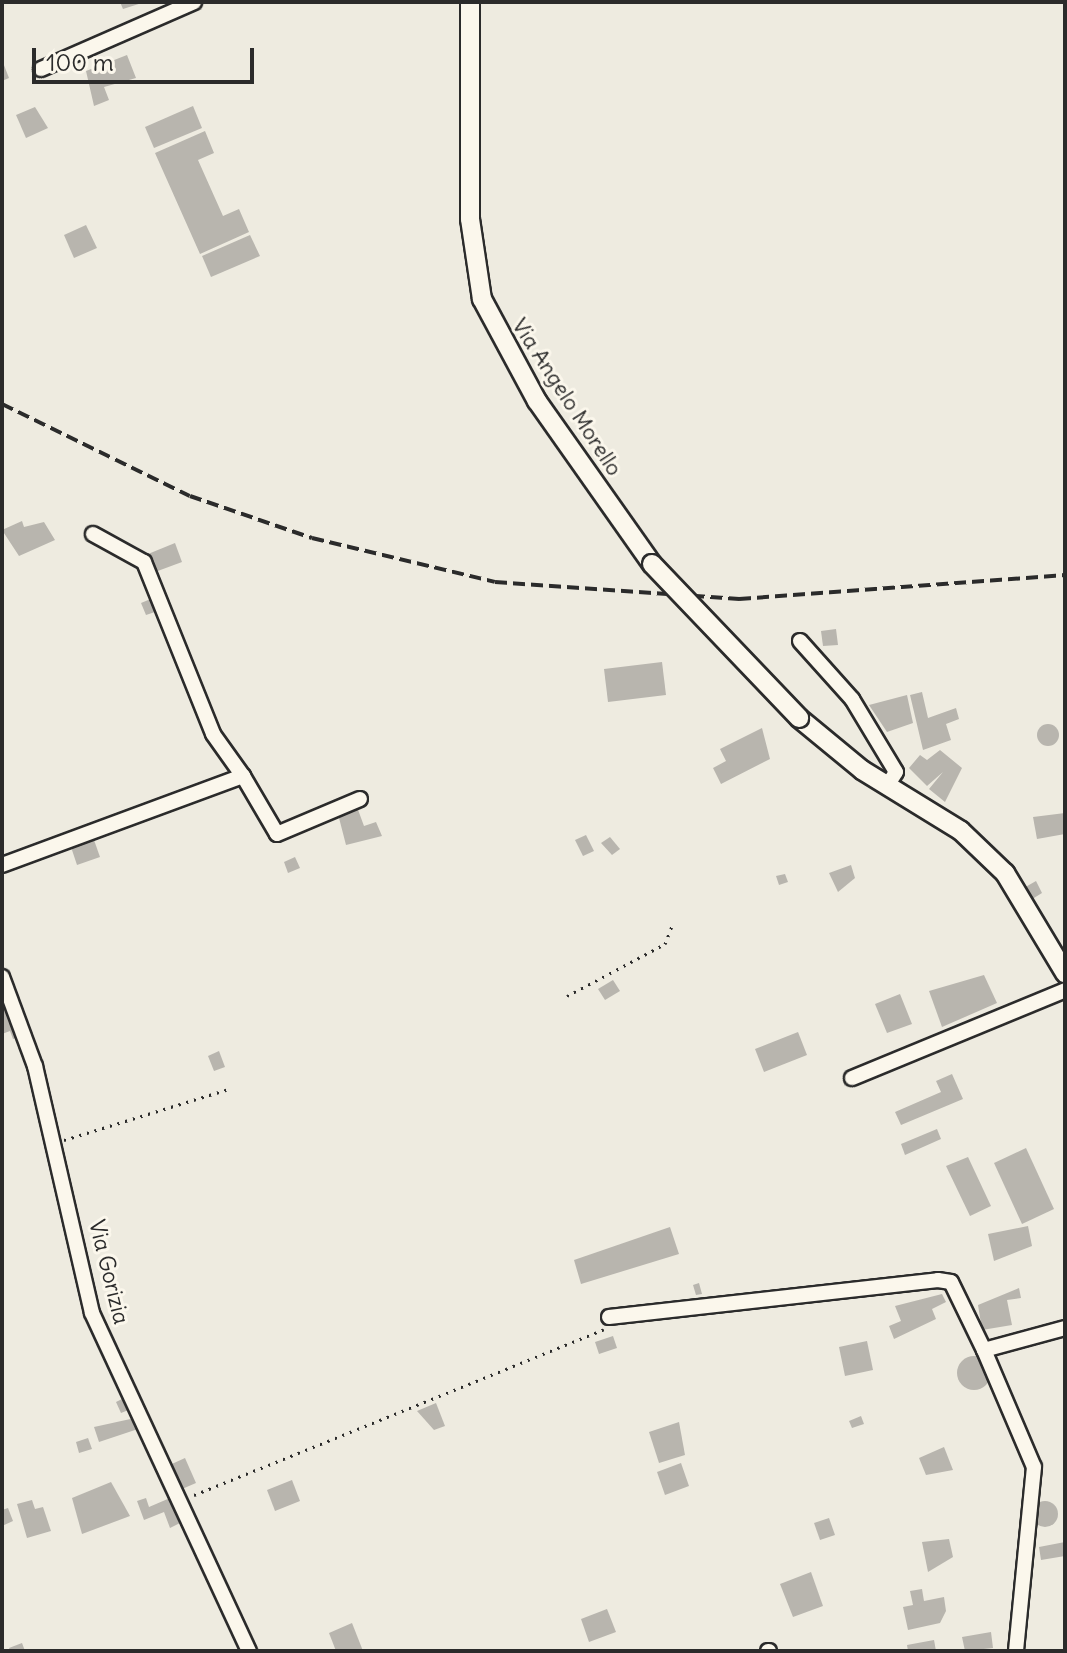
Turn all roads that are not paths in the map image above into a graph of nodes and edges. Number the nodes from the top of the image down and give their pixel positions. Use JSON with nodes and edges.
{"nodes":[{"id":1,"x":470,"y":2,"type":"edge"},
{"id":2,"x":186,"y":4,"type":"edge"},
{"id":3,"x":41,"y":69,"type":"dead end"},
{"id":4,"x":93,"y":534,"type":"dead end"},
{"id":5,"x":800,"y":641,"type":"dead end"},
{"id":6,"x":243,"y":776,"type":"junction"},
{"id":7,"x":887,"y":786,"type":"junction"},
{"id":8,"x":360,"y":799,"type":"dead end"},
{"id":9,"x":2,"y":865,"type":"edge"},
{"id":10,"x":1065,"y":973,"type":"edge"},
{"id":11,"x":2,"y":977,"type":"edge"},
{"id":12,"x":1065,"y":990,"type":"edge"},
{"id":13,"x":6,"y":1001,"type":"edge"},
{"id":14,"x":852,"y":1078,"type":"dead end"},
{"id":15,"x":609,"y":1317,"type":"road end"},
{"id":16,"x":1065,"y":1328,"type":"edge"},
{"id":17,"x":984,"y":1350,"type":"junction"},
{"id":18,"x":249,"y":1651,"type":"edge"},
{"id":19,"x":1016,"y":1651,"type":"edge"}],
"edges":[{"from":1,"to":7,"type":"street","name":"Via Angelo Morello","bridge":true},
{"from":2,"to":3,"type":"street"},
{"from":4,"to":6,"type":"street"},
{"from":5,"to":7,"type":"street"},
{"from":6,"to":8,"type":"street"},
{"from":6,"to":9,"type":"street"},
{"from":7,"to":10,"type":"street"},
{"from":11,"to":13,"type":"street","name":"Via Gorizia"},
{"from":12,"to":14,"type":"street"},
{"from":13,"to":18,"type":"street","name":"Via Gorizia"},
{"from":15,"to":17,"type":"street"},
{"from":16,"to":17,"type":"street"},
{"from":17,"to":19,"type":"street"}]}
